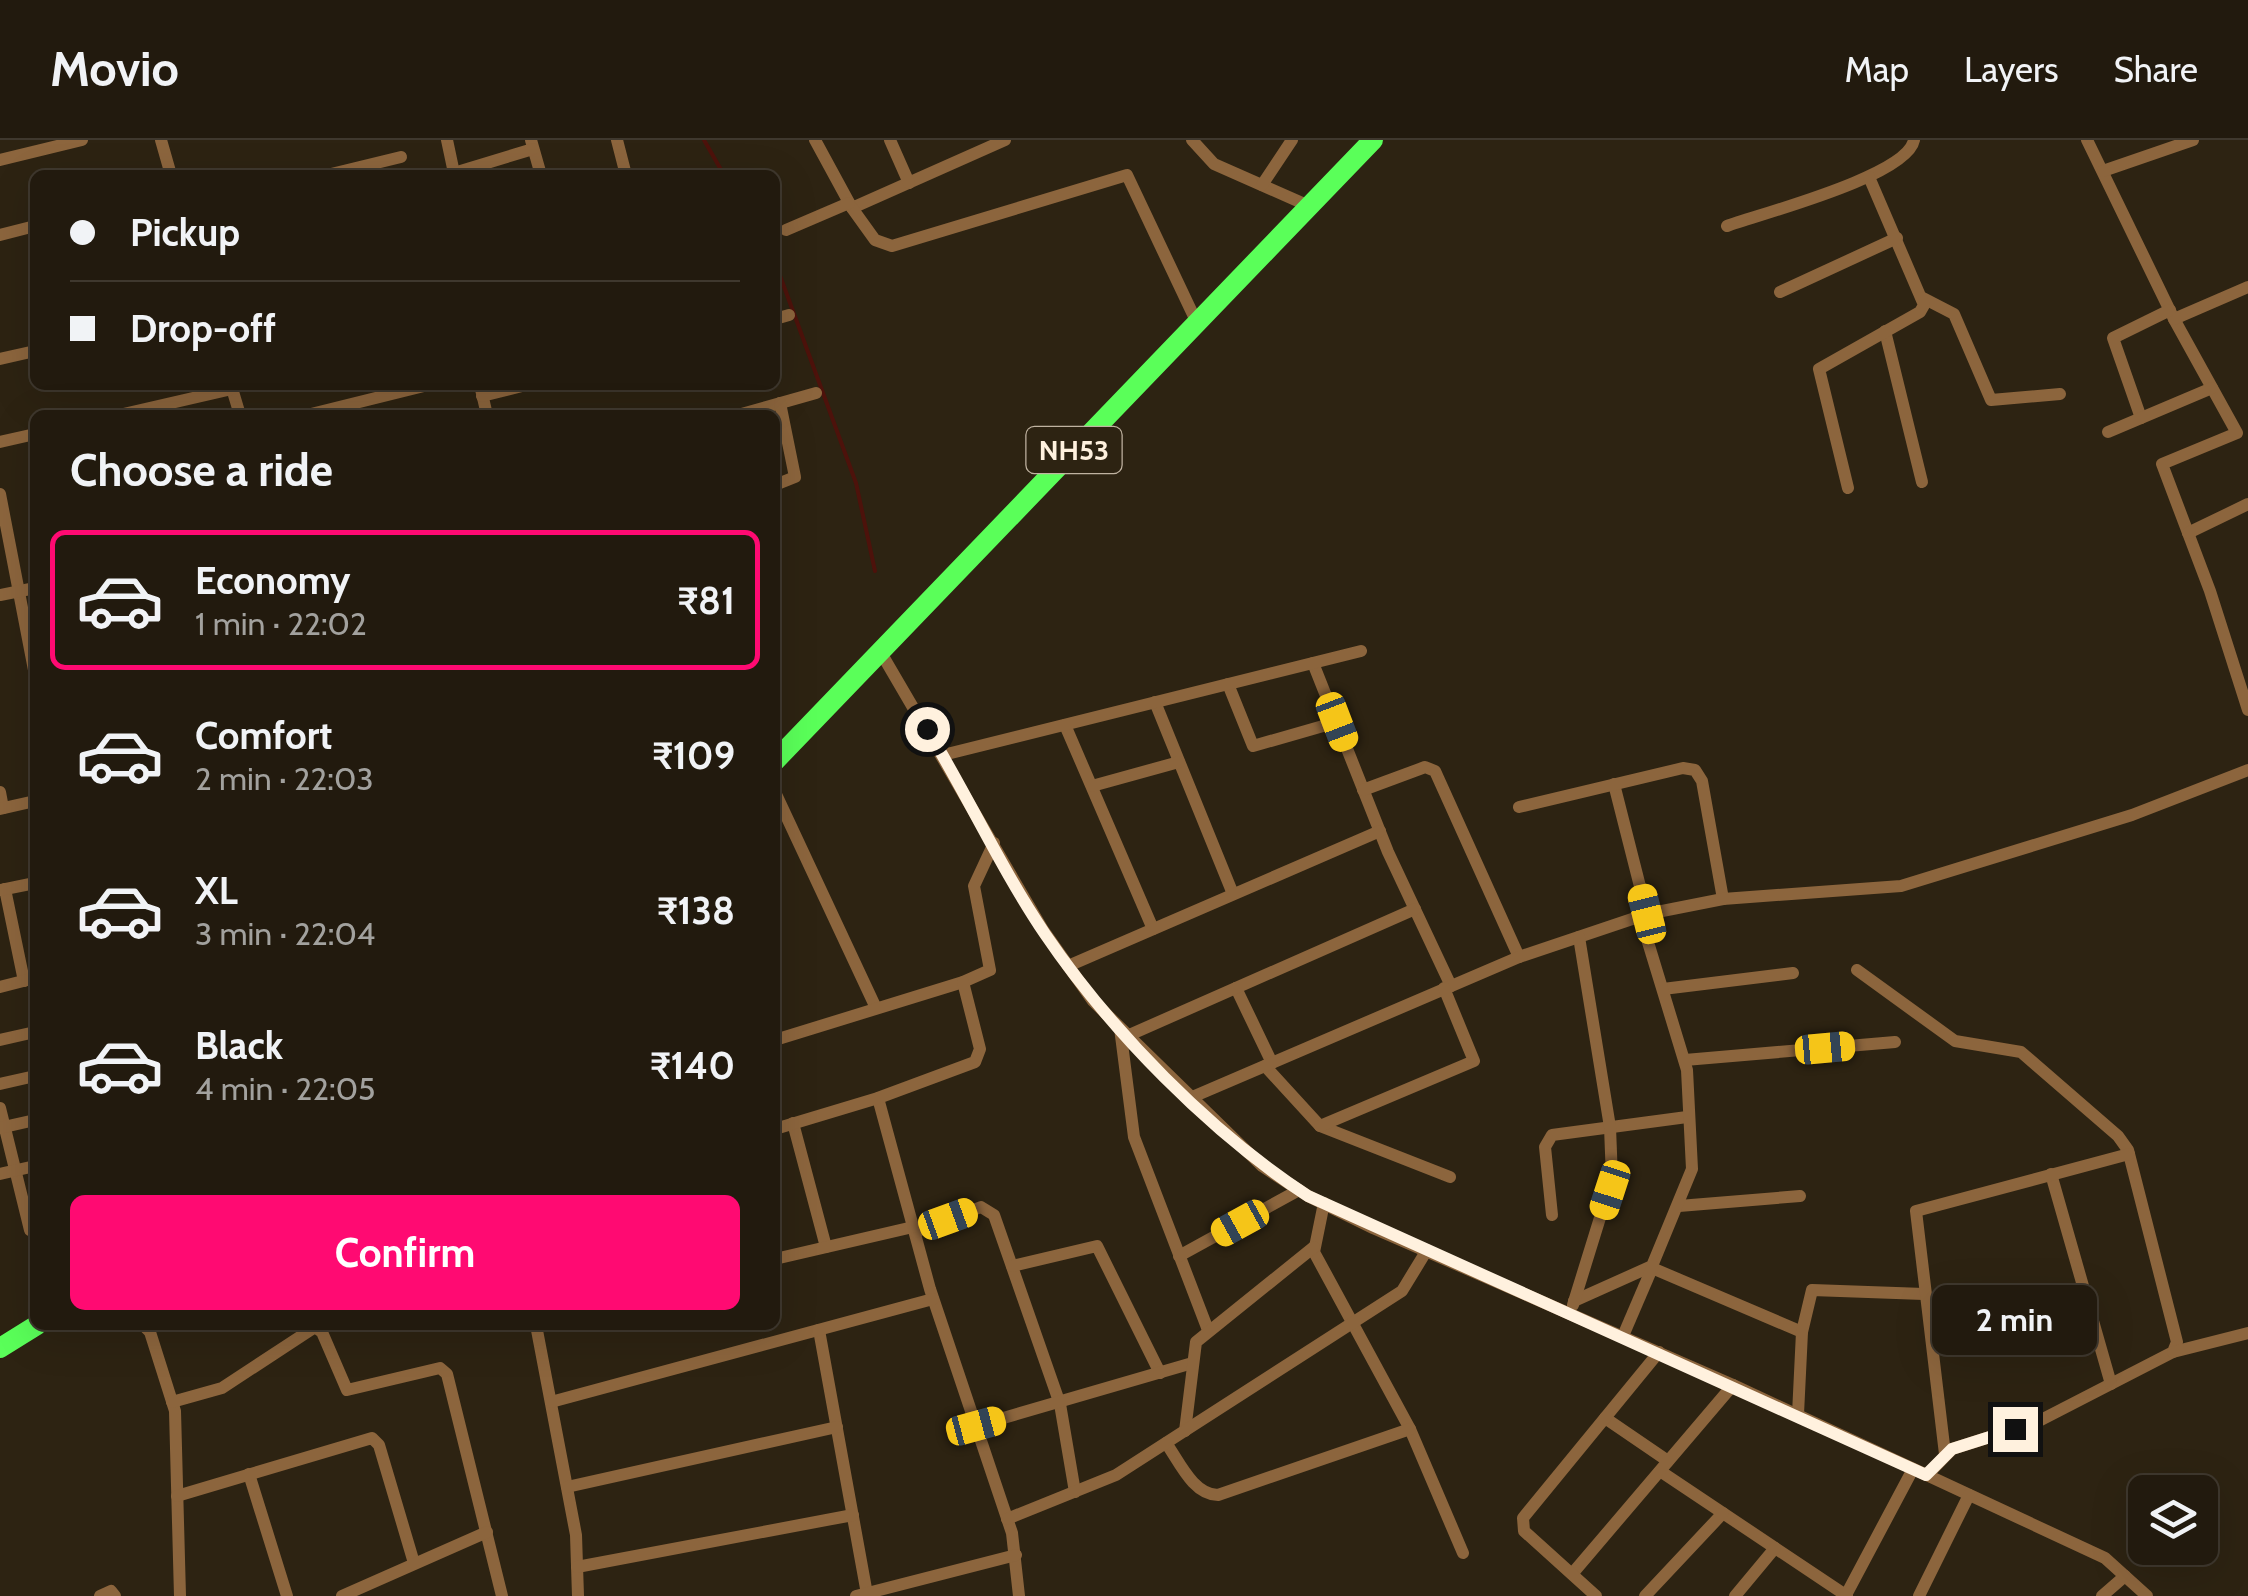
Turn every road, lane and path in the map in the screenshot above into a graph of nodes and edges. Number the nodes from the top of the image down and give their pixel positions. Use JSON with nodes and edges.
{"nodes":[{"id":1,"x":82,"y":140,"type":"edge"},
{"id":2,"x":161,"y":140,"type":"edge"},
{"id":3,"x":447,"y":140,"type":"edge"},
{"id":4,"x":617,"y":140,"type":"edge"},
{"id":5,"x":815,"y":140,"type":"edge"},
{"id":6,"x":890,"y":140,"type":"edge"},
{"id":7,"x":1006,"y":140,"type":"edge"},
{"id":8,"x":1192,"y":140,"type":"edge"},
{"id":9,"x":1292,"y":140,"type":"edge"},
{"id":10,"x":1373,"y":140,"type":"edge"},
{"id":11,"x":1914,"y":140,"type":"edge"},
{"id":12,"x":2086,"y":140,"type":"edge"},
{"id":13,"x":2193,"y":140,"type":"edge"},
{"id":14,"x":60,"y":143,"type":"edge"},
{"id":15,"x":532,"y":144,"type":"edge"},
{"id":16,"x":985,"y":144,"type":"edge"},
{"id":17,"x":401,"y":157,"type":"dead end"},
{"id":18,"x":0,"y":160,"type":"edge"},
{"id":19,"x":170,"y":170,"type":"edge"},
{"id":20,"x":355,"y":170,"type":"edge"},
{"id":21,"x":451,"y":170,"type":"edge"},
{"id":22,"x":462,"y":170,"type":"edge"},
{"id":23,"x":540,"y":170,"type":"edge"},
{"id":24,"x":625,"y":170,"type":"edge"},
{"id":25,"x":2103,"y":172,"type":"junction"},
{"id":26,"x":1869,"y":177,"type":"junction"},
{"id":27,"x":909,"y":183,"type":"junction"},
{"id":28,"x":1262,"y":185,"type":"junction"},
{"id":29,"x":850,"y":206,"type":"junction"},
{"id":30,"x":1309,"y":206,"type":"junction"},
{"id":31,"x":1728,"y":226,"type":"dead end"},
{"id":32,"x":30,"y":227,"type":"edge"},
{"id":33,"x":786,"y":230,"type":"dead end"},
{"id":34,"x":0,"y":236,"type":"edge"},
{"id":35,"x":1896,"y":238,"type":"junction"},
{"id":36,"x":2248,"y":287,"type":"edge"},
{"id":37,"x":1780,"y":292,"type":"dead end"},
{"id":38,"x":1923,"y":298,"type":"junction"},
{"id":39,"x":2172,"y":314,"type":"junction"},
{"id":40,"x":1197,"y":323,"type":"junction"},
{"id":41,"x":1885,"y":331,"type":"junction"},
{"id":42,"x":30,"y":352,"type":"edge"},
{"id":43,"x":0,"y":359,"type":"edge"},
{"id":44,"x":2212,"y":388,"type":"junction"},
{"id":45,"x":223,"y":390,"type":"edge"},
{"id":46,"x":408,"y":390,"type":"edge"},
{"id":47,"x":816,"y":392,"type":"dead end"},
{"id":48,"x":2060,"y":394,"type":"dead end"},
{"id":49,"x":780,"y":403,"type":"junction"},
{"id":50,"x":156,"y":410,"type":"edge"},
{"id":51,"x":327,"y":410,"type":"edge"},
{"id":52,"x":756,"y":410,"type":"edge"},
{"id":53,"x":2141,"y":418,"type":"junction"},
{"id":54,"x":2108,"y":432,"type":"dead end"},
{"id":55,"x":30,"y":435,"type":"edge"},
{"id":56,"x":0,"y":442,"type":"edge"},
{"id":57,"x":1922,"y":482,"type":"dead end"},
{"id":58,"x":780,"y":484,"type":"edge"},
{"id":59,"x":1848,"y":488,"type":"dead end"},
{"id":60,"x":0,"y":499,"type":"edge"},
{"id":61,"x":2248,"y":504,"type":"edge"},
{"id":62,"x":2188,"y":533,"type":"junction"},
{"id":63,"x":30,"y":589,"type":"edge"},
{"id":64,"x":17,"y":591,"type":"junction"},
{"id":65,"x":0,"y":594,"type":"edge"},
{"id":66,"x":880,"y":650,"type":"junction"},
{"id":67,"x":1361,"y":651,"type":"dead end"},
{"id":68,"x":30,"y":652,"type":"edge"},
{"id":69,"x":1313,"y":662,"type":"junction"},
{"id":70,"x":1228,"y":684,"type":"junction"},
{"id":71,"x":1155,"y":702,"type":"junction"},
{"id":72,"x":2247,"y":704,"type":"edge"},
{"id":73,"x":1337,"y":722,"type":"junction"},
{"id":74,"x":1065,"y":725,"type":"junction"},
{"id":75,"x":780,"y":755,"type":"edge"},
{"id":76,"x":943,"y":755,"type":"junction"},
{"id":77,"x":1179,"y":762,"type":"junction"},
{"id":78,"x":2248,"y":770,"type":"edge"},
{"id":79,"x":1614,"y":784,"type":"junction"},
{"id":80,"x":1092,"y":786,"type":"junction"},
{"id":81,"x":1364,"y":790,"type":"junction"},
{"id":82,"x":0,"y":792,"type":"edge"},
{"id":83,"x":30,"y":802,"type":"edge"},
{"id":84,"x":780,"y":803,"type":"edge"},
{"id":85,"x":1519,"y":808,"type":"dead end"},
{"id":86,"x":2,"y":809,"type":"edge"},
{"id":87,"x":1380,"y":831,"type":"junction"},
{"id":88,"x":994,"y":843,"type":"junction"},
{"id":89,"x":30,"y":884,"type":"edge"},
{"id":90,"x":2,"y":890,"type":"edge"},
{"id":91,"x":1233,"y":894,"type":"junction"},
{"id":92,"x":1723,"y":899,"type":"junction"},
{"id":93,"x":1415,"y":909,"type":"junction"},
{"id":94,"x":1644,"y":915,"type":"junction"},
{"id":95,"x":1153,"y":929,"type":"junction"},
{"id":96,"x":1579,"y":937,"type":"junction"},
{"id":97,"x":1519,"y":958,"type":"junction"},
{"id":98,"x":1068,"y":966,"type":"junction"},
{"id":99,"x":1858,"y":970,"type":"dead end"},
{"id":100,"x":1793,"y":973,"type":"dead end"},
{"id":101,"x":30,"y":980,"type":"edge"},
{"id":102,"x":964,"y":982,"type":"junction"},
{"id":103,"x":0,"y":987,"type":"edge"},
{"id":104,"x":1448,"y":987,"type":"junction"},
{"id":105,"x":1236,"y":988,"type":"junction"},
{"id":106,"x":1663,"y":988,"type":"junction"},
{"id":107,"x":876,"y":1008,"type":"junction"},
{"id":108,"x":1124,"y":1032,"type":"junction"},
{"id":109,"x":30,"y":1033,"type":"edge"},
{"id":110,"x":780,"y":1038,"type":"edge"},
{"id":111,"x":0,"y":1040,"type":"edge"},
{"id":112,"x":1895,"y":1042,"type":"dead end"},
{"id":113,"x":1685,"y":1060,"type":"junction"},
{"id":114,"x":1269,"y":1064,"type":"junction"},
{"id":115,"x":30,"y":1077,"type":"edge"},
{"id":116,"x":0,"y":1084,"type":"edge"},
{"id":117,"x":878,"y":1098,"type":"junction"},
{"id":118,"x":1190,"y":1098,"type":"junction"},
{"id":119,"x":0,"y":1108,"type":"edge"},
{"id":120,"x":1686,"y":1117,"type":"junction"},
{"id":121,"x":30,"y":1121,"type":"edge"},
{"id":122,"x":793,"y":1124,"type":"junction"},
{"id":123,"x":1320,"y":1126,"type":"junction"},
{"id":124,"x":2,"y":1128,"type":"edge"},
{"id":125,"x":780,"y":1128,"type":"edge"},
{"id":126,"x":1610,"y":1128,"type":"junction"},
{"id":127,"x":2129,"y":1154,"type":"junction"},
{"id":128,"x":30,"y":1167,"type":"edge"},
{"id":129,"x":15,"y":1170,"type":"junction"},
{"id":130,"x":0,"y":1174,"type":"edge"},
{"id":131,"x":2051,"y":1174,"type":"junction"},
{"id":132,"x":1450,"y":1177,"type":"dead end"},
{"id":133,"x":1300,"y":1190,"type":"junction"},
{"id":134,"x":1800,"y":1196,"type":"dead end"},
{"id":135,"x":1324,"y":1204,"type":"junction"},
{"id":136,"x":1679,"y":1206,"type":"junction"},
{"id":137,"x":1552,"y":1215,"type":"dead end"},
{"id":138,"x":914,"y":1229,"type":"junction"},
{"id":139,"x":30,"y":1230,"type":"dead end"},
{"id":140,"x":826,"y":1247,"type":"junction"},
{"id":141,"x":1314,"y":1247,"type":"junction"},
{"id":142,"x":1427,"y":1250,"type":"junction"},
{"id":143,"x":1180,"y":1256,"type":"junction"},
{"id":144,"x":780,"y":1257,"type":"edge"},
{"id":145,"x":1012,"y":1266,"type":"junction"},
{"id":146,"x":1653,"y":1266,"type":"junction"},
{"id":147,"x":1924,"y":1294,"type":"junction"},
{"id":148,"x":933,"y":1299,"type":"junction"},
{"id":149,"x":1572,"y":1306,"type":"junction"},
{"id":150,"x":1352,"y":1323,"type":"junction"},
{"id":151,"x":30,"y":1329,"type":"edge"},
{"id":152,"x":148,"y":1330,"type":"edge"},
{"id":153,"x":311,"y":1330,"type":"edge"},
{"id":154,"x":320,"y":1330,"type":"edge"},
{"id":155,"x":537,"y":1330,"type":"edge"},
{"id":156,"x":819,"y":1330,"type":"junction"},
{"id":157,"x":1208,"y":1330,"type":"junction"},
{"id":158,"x":1802,"y":1332,"type":"junction"},
{"id":159,"x":2248,"y":1333,"type":"edge"},
{"id":160,"x":1623,"y":1336,"type":"junction"},
{"id":161,"x":0,"y":1348,"type":"edge"},
{"id":162,"x":1659,"y":1352,"type":"junction"},
{"id":163,"x":2173,"y":1352,"type":"junction"},
{"id":164,"x":1190,"y":1364,"type":"junction"},
{"id":165,"x":1160,"y":1373,"type":"junction"},
{"id":166,"x":2111,"y":1384,"type":"junction"},
{"id":167,"x":1733,"y":1385,"type":"junction"},
{"id":168,"x":172,"y":1402,"type":"junction"},
{"id":169,"x":550,"y":1402,"type":"junction"},
{"id":170,"x":1060,"y":1404,"type":"junction"},
{"id":171,"x":1798,"y":1414,"type":"junction"},
{"id":172,"x":1605,"y":1418,"type":"junction"},
{"id":173,"x":976,"y":1426,"type":"junction"},
{"id":174,"x":837,"y":1427,"type":"junction"},
{"id":175,"x":1410,"y":1429,"type":"junction"},
{"id":176,"x":1185,"y":1431,"type":"junction"},
{"id":177,"x":1166,"y":1443,"type":"junction"},
{"id":178,"x":1945,"y":1454,"type":"junction"},
{"id":179,"x":1664,"y":1466,"type":"junction"},
{"id":180,"x":1920,"y":1472,"type":"junction"},
{"id":181,"x":249,"y":1474,"type":"junction"},
{"id":182,"x":566,"y":1487,"type":"junction"},
{"id":183,"x":1075,"y":1492,"type":"junction"},
{"id":184,"x":1969,"y":1495,"type":"junction"},
{"id":185,"x":177,"y":1496,"type":"junction"},
{"id":186,"x":1723,"y":1512,"type":"junction"},
{"id":187,"x":853,"y":1515,"type":"junction"},
{"id":188,"x":1007,"y":1518,"type":"junction"},
{"id":189,"x":487,"y":1532,"type":"junction"},
{"id":190,"x":1775,"y":1548,"type":"junction"},
{"id":191,"x":1463,"y":1552,"type":"dead end"},
{"id":192,"x":1016,"y":1555,"type":"junction"},
{"id":193,"x":414,"y":1563,"type":"junction"},
{"id":194,"x":577,"y":1567,"type":"junction"},
{"id":195,"x":1572,"y":1574,"type":"junction"},
{"id":196,"x":2125,"y":1576,"type":"junction"},
{"id":197,"x":500,"y":1586,"type":"edge"},
{"id":198,"x":862,"y":1595,"type":"edge"},
{"id":199,"x":100,"y":1596,"type":"edge"},
{"id":200,"x":115,"y":1596,"type":"edge"},
{"id":201,"x":180,"y":1596,"type":"edge"},
{"id":202,"x":287,"y":1596,"type":"edge"},
{"id":203,"x":342,"y":1596,"type":"edge"},
{"id":204,"x":578,"y":1596,"type":"edge"},
{"id":205,"x":1018,"y":1596,"type":"edge"},
{"id":206,"x":1596,"y":1596,"type":"edge"},
{"id":207,"x":1645,"y":1596,"type":"edge"},
{"id":208,"x":1734,"y":1596,"type":"edge"},
{"id":209,"x":1847,"y":1596,"type":"edge"},
{"id":210,"x":1918,"y":1596,"type":"edge"},
{"id":211,"x":2102,"y":1596,"type":"edge"},
{"id":212,"x":2148,"y":1596,"type":"edge"}],
"edges":[{"from":1,"to":14,"type":"street"},
{"from":2,"to":19,"type":"street"},
{"from":3,"to":21,"type":"street"},
{"from":4,"to":24,"type":"street"},
{"from":5,"to":29,"type":"street"},
{"from":6,"to":27,"type":"street"},
{"from":7,"to":16,"type":"street"},
{"from":8,"to":28,"type":"street"},
{"from":9,"to":28,"type":"street"},
{"from":10,"to":30,"type":"highway","number":"NH53"},
{"from":11,"to":26,"type":"street"},
{"from":12,"to":25,"type":"street"},
{"from":13,"to":25,"type":"street"},
{"from":14,"to":18,"type":"street"},
{"from":15,"to":22,"type":"street"},
{"from":15,"to":23,"type":"street"},
{"from":16,"to":27,"type":"street"},
{"from":17,"to":20,"type":"street"},
{"from":25,"to":39,"type":"street"},
{"from":26,"to":31,"type":"street"},
{"from":26,"to":35,"type":"street"},
{"from":27,"to":29,"type":"street"},
{"from":28,"to":30,"type":"street"},
{"from":29,"to":33,"type":"street"},
{"from":29,"to":40,"type":"street"},
{"from":30,"to":40,"type":"highway","number":"NH53"},
{"from":32,"to":34,"type":"street"},
{"from":35,"to":37,"type":"street"},
{"from":35,"to":38,"type":"street"},
{"from":36,"to":39,"type":"street"},
{"from":38,"to":41,"type":"street"},
{"from":38,"to":48,"type":"street"},
{"from":39,"to":44,"type":"street"},
{"from":39,"to":53,"type":"street"},
{"from":40,"to":66,"type":"highway","number":"NH53"},
{"from":41,"to":57,"type":"street"},
{"from":41,"to":59,"type":"street"},
{"from":42,"to":43,"type":"street"},
{"from":44,"to":53,"type":"street"},
{"from":44,"to":62,"type":"street"},
{"from":45,"to":50,"type":"street"},
{"from":46,"to":51,"type":"street"},
{"from":47,"to":49,"type":"street"},
{"from":49,"to":52,"type":"street"},
{"from":49,"to":58,"type":"street"},
{"from":53,"to":54,"type":"street"},
{"from":55,"to":56,"type":"street"},
{"from":60,"to":64,"type":"street"},
{"from":61,"to":62,"type":"street"},
{"from":62,"to":72,"type":"street"},
{"from":63,"to":64,"type":"street"},
{"from":64,"to":65,"type":"street"},
{"from":64,"to":68,"type":"street"},
{"from":66,"to":75,"type":"highway","number":"NH53"},
{"from":66,"to":76,"type":"street"},
{"from":67,"to":69,"type":"street"},
{"from":69,"to":70,"type":"street"},
{"from":69,"to":73,"type":"street"},
{"from":70,"to":71,"type":"street"},
{"from":70,"to":73,"type":"street"},
{"from":71,"to":74,"type":"street"},
{"from":71,"to":77,"type":"street"},
{"from":73,"to":81,"type":"street"},
{"from":74,"to":76,"type":"street"},
{"from":74,"to":80,"type":"street"},
{"from":76,"to":88,"type":"street"},
{"from":77,"to":80,"type":"street"},
{"from":77,"to":91,"type":"street"},
{"from":78,"to":92,"type":"street"},
{"from":79,"to":85,"type":"street"},
{"from":79,"to":92,"type":"street"},
{"from":79,"to":94,"type":"street"},
{"from":80,"to":95,"type":"street"},
{"from":81,"to":87,"type":"street"},
{"from":81,"to":97,"type":"street"},
{"from":82,"to":86,"type":"street"},
{"from":83,"to":86,"type":"street"},
{"from":84,"to":107,"type":"street"},
{"from":87,"to":91,"type":"street"},
{"from":87,"to":93,"type":"street"},
{"from":88,"to":98,"type":"street"},
{"from":88,"to":102,"type":"street"},
{"from":89,"to":90,"type":"street"},
{"from":90,"to":101,"type":"street"},
{"from":91,"to":95,"type":"street"},
{"from":92,"to":94,"type":"street"},
{"from":93,"to":104,"type":"street"},
{"from":93,"to":105,"type":"street"},
{"from":94,"to":96,"type":"street"},
{"from":94,"to":106,"type":"street"},
{"from":95,"to":98,"type":"street"},
{"from":96,"to":97,"type":"street"},
{"from":96,"to":126,"type":"street"},
{"from":97,"to":104,"type":"street"},
{"from":98,"to":108,"type":"street"},
{"from":99,"to":127,"type":"street"},
{"from":100,"to":106,"type":"street"},
{"from":101,"to":103,"type":"street"},
{"from":102,"to":107,"type":"street"},
{"from":102,"to":117,"type":"street"},
{"from":104,"to":114,"type":"street"},
{"from":104,"to":123,"type":"street"},
{"from":105,"to":108,"type":"street"},
{"from":105,"to":114,"type":"street"},
{"from":106,"to":113,"type":"street"},
{"from":107,"to":110,"type":"street"},
{"from":108,"to":118,"type":"street"},
{"from":108,"to":143,"type":"street"},
{"from":109,"to":111,"type":"street"},
{"from":112,"to":113,"type":"street"},
{"from":113,"to":120,"type":"street"},
{"from":114,"to":118,"type":"street"},
{"from":114,"to":123,"type":"street"},
{"from":115,"to":116,"type":"street"},
{"from":117,"to":122,"type":"street"},
{"from":117,"to":138,"type":"street"},
{"from":118,"to":133,"type":"street"},
{"from":119,"to":124,"type":"street"},
{"from":120,"to":126,"type":"street"},
{"from":120,"to":136,"type":"street"},
{"from":121,"to":124,"type":"street"},
{"from":122,"to":125,"type":"street"},
{"from":122,"to":140,"type":"street"},
{"from":123,"to":132,"type":"street"},
{"from":124,"to":129,"type":"street"},
{"from":126,"to":137,"type":"street"},
{"from":126,"to":149,"type":"street"},
{"from":127,"to":131,"type":"street"},
{"from":127,"to":163,"type":"street"},
{"from":128,"to":129,"type":"street"},
{"from":129,"to":130,"type":"street"},
{"from":129,"to":139,"type":"street"},
{"from":131,"to":147,"type":"street"},
{"from":131,"to":166,"type":"street"},
{"from":133,"to":135,"type":"street"},
{"from":133,"to":143,"type":"street"},
{"from":134,"to":136,"type":"street"},
{"from":135,"to":141,"type":"street"},
{"from":135,"to":142,"type":"street"},
{"from":136,"to":146,"type":"street"},
{"from":138,"to":140,"type":"street"},
{"from":138,"to":145,"type":"street"},
{"from":138,"to":148,"type":"street"},
{"from":140,"to":144,"type":"street"},
{"from":141,"to":150,"type":"street"},
{"from":141,"to":157,"type":"street"},
{"from":142,"to":149,"type":"street"},
{"from":142,"to":150,"type":"street"},
{"from":143,"to":157,"type":"street"},
{"from":145,"to":165,"type":"street"},
{"from":145,"to":170,"type":"street"},
{"from":146,"to":149,"type":"street"},
{"from":146,"to":158,"type":"street"},
{"from":146,"to":160,"type":"street"},
{"from":147,"to":158,"type":"street"},
{"from":147,"to":178,"type":"street"},
{"from":148,"to":156,"type":"street"},
{"from":148,"to":173,"type":"street"},
{"from":149,"to":160,"type":"street"},
{"from":150,"to":175,"type":"street"},
{"from":150,"to":176,"type":"street"},
{"from":151,"to":161,"type":"highway"},
{"from":152,"to":168,"type":"street"},
{"from":153,"to":168,"type":"street"},
{"from":154,"to":189,"type":"street"},
{"from":155,"to":169,"type":"street"},
{"from":156,"to":169,"type":"street"},
{"from":156,"to":174,"type":"street"},
{"from":157,"to":164,"type":"street"},
{"from":158,"to":171,"type":"street"},
{"from":159,"to":163,"type":"street"},
{"from":160,"to":162,"type":"street"},
{"from":162,"to":167,"type":"street"},
{"from":162,"to":172,"type":"street"},
{"from":163,"to":166,"type":"street"},
{"from":164,"to":165,"type":"street"},
{"from":164,"to":176,"type":"street"},
{"from":165,"to":170,"type":"street"},
{"from":166,"to":178,"type":"street"},
{"from":167,"to":171,"type":"street"},
{"from":167,"to":179,"type":"street"},
{"from":168,"to":185,"type":"street"},
{"from":169,"to":182,"type":"street"},
{"from":170,"to":173,"type":"street"},
{"from":170,"to":183,"type":"street"},
{"from":171,"to":180,"type":"street"},
{"from":172,"to":179,"type":"street"},
{"from":172,"to":195,"type":"street"},
{"from":173,"to":188,"type":"street"},
{"from":174,"to":182,"type":"street"},
{"from":174,"to":187,"type":"street"},
{"from":175,"to":177,"type":"street"},
{"from":175,"to":191,"type":"street"},
{"from":176,"to":177,"type":"street"},
{"from":177,"to":183,"type":"street"},
{"from":178,"to":180,"type":"street"},
{"from":179,"to":186,"type":"street"},
{"from":179,"to":195,"type":"street"},
{"from":180,"to":184,"type":"street"},
{"from":180,"to":209,"type":"street"},
{"from":181,"to":185,"type":"street"},
{"from":181,"to":193,"type":"street"},
{"from":181,"to":202,"type":"street"},
{"from":182,"to":194,"type":"street"},
{"from":183,"to":188,"type":"street"},
{"from":184,"to":196,"type":"street"},
{"from":184,"to":210,"type":"street"},
{"from":185,"to":201,"type":"street"},
{"from":186,"to":190,"type":"street"},
{"from":186,"to":207,"type":"street"},
{"from":187,"to":194,"type":"street"},
{"from":187,"to":198,"type":"street"},
{"from":188,"to":192,"type":"street"},
{"from":189,"to":193,"type":"street"},
{"from":189,"to":197,"type":"street"},
{"from":190,"to":208,"type":"street"},
{"from":190,"to":209,"type":"street"},
{"from":192,"to":198,"type":"street"},
{"from":192,"to":205,"type":"street"},
{"from":193,"to":203,"type":"street"},
{"from":194,"to":204,"type":"street"},
{"from":195,"to":206,"type":"street"},
{"from":196,"to":211,"type":"street"},
{"from":196,"to":212,"type":"street"},
{"from":199,"to":200,"type":"street"}]}
